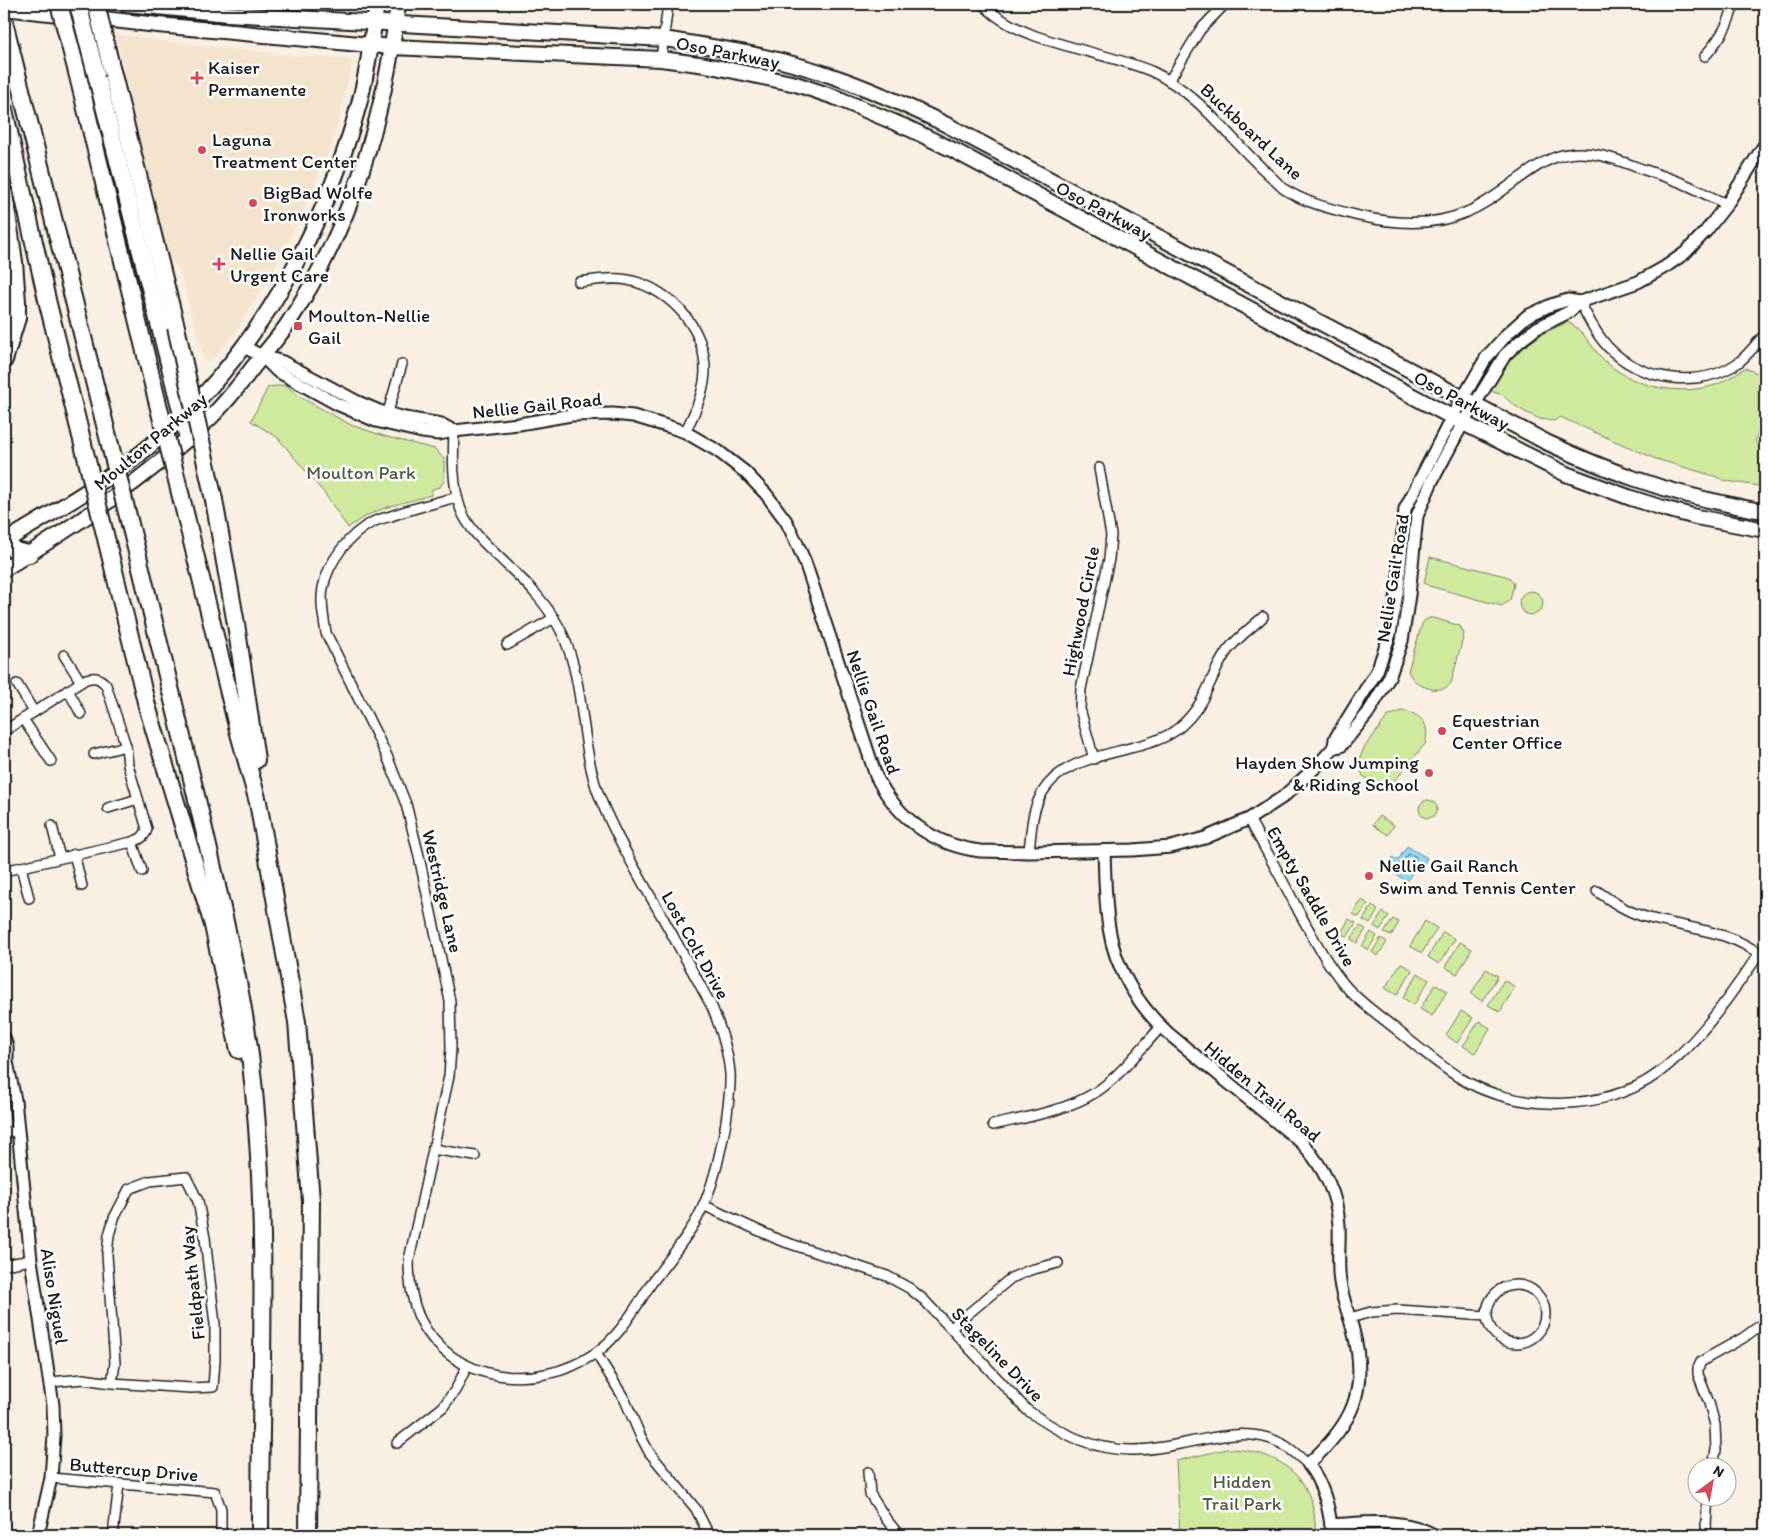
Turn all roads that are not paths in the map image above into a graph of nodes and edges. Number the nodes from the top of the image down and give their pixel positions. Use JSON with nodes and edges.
{"nodes":[{"id":1,"x":60,"y":4,"type":"edge"},
{"id":2,"x":78,"y":4,"type":"edge"},
{"id":3,"x":96,"y":4,"type":"edge"},
{"id":4,"x":126,"y":4,"type":"edge"},
{"id":5,"x":377,"y":4,"type":"edge"},
{"id":6,"x":398,"y":4,"type":"edge"},
{"id":7,"x":668,"y":4,"type":"edge"},
{"id":8,"x":983,"y":4,"type":"edge"},
{"id":9,"x":1226,"y":4,"type":"edge"},
{"id":10,"x":1734,"y":4,"type":"edge"},
{"id":11,"x":157,"y":6,"type":"edge"},
{"id":12,"x":4,"y":8,"type":"edge"},
{"id":13,"x":4,"y":22,"type":"edge"},
{"id":14,"x":374,"y":22,"type":"junction"},
{"id":15,"x":396,"y":24,"type":"junction"},
{"id":16,"x":158,"y":25,"type":"junction"},
{"id":17,"x":664,"y":38,"type":"junction"},
{"id":18,"x":371,"y":45,"type":"junction"},
{"id":19,"x":392,"y":47,"type":"junction"},
{"id":20,"x":1705,"y":56,"type":"dead end"},
{"id":21,"x":661,"y":58,"type":"junction"},
{"id":22,"x":1169,"y":81,"type":"junction"},
{"id":23,"x":4,"y":110,"type":"edge"},
{"id":24,"x":1765,"y":144,"type":"edge"},
{"id":25,"x":4,"y":194,"type":"edge"},
{"id":26,"x":1727,"y":204,"type":"junction"},
{"id":27,"x":578,"y":282,"type":"dead end"},
{"id":28,"x":1580,"y":302,"type":"junction"},
{"id":29,"x":1765,"y":334,"type":"edge"},
{"id":30,"x":244,"y":347,"type":"junction"},
{"id":31,"x":262,"y":356,"type":"junction"},
{"id":32,"x":4,"y":360,"type":"edge"},
{"id":33,"x":402,"y":364,"type":"dead end"},
{"id":34,"x":1467,"y":402,"type":"junction"},
{"id":35,"x":182,"y":417,"type":"junction"},
{"id":36,"x":386,"y":418,"type":"junction"},
{"id":37,"x":1457,"y":420,"type":"junction"},
{"id":38,"x":454,"y":431,"type":"junction"},
{"id":39,"x":685,"y":432,"type":"junction"},
{"id":40,"x":188,"y":438,"type":"junction"},
{"id":41,"x":1100,"y":468,"type":"dead end"},
{"id":42,"x":457,"y":496,"type":"junction"},
{"id":43,"x":1765,"y":511,"type":"edge"},
{"id":44,"x":1765,"y":530,"type":"edge"},
{"id":45,"x":4,"y":541,"type":"edge"},
{"id":46,"x":29,"y":554,"type":"junction"},
{"id":47,"x":4,"y":569,"type":"edge"},
{"id":48,"x":1263,"y":617,"type":"dead end"},
{"id":49,"x":554,"y":618,"type":"junction"},
{"id":50,"x":507,"y":645,"type":"dead end"},
{"id":51,"x":64,"y":655,"type":"dead end"},
{"id":52,"x":81,"y":682,"type":"junction"},
{"id":53,"x":17,"y":684,"type":"dead end"},
{"id":54,"x":68,"y":690,"type":"junction"},
{"id":55,"x":34,"y":712,"type":"junction"},
{"id":56,"x":81,"y":714,"type":"dead end"},
{"id":57,"x":23,"y":719,"type":"junction"},
{"id":58,"x":4,"y":731,"type":"edge"},
{"id":59,"x":126,"y":746,"type":"junction"},
{"id":60,"x":94,"y":754,"type":"dead end"},
{"id":61,"x":1094,"y":759,"type":"junction"},
{"id":62,"x":51,"y":762,"type":"dead end"},
{"id":63,"x":138,"y":800,"type":"junction"},
{"id":64,"x":258,"y":802,"type":"junction"},
{"id":65,"x":108,"y":808,"type":"dead end"},
{"id":66,"x":1249,"y":819,"type":"junction"},
{"id":67,"x":52,"y":826,"type":"dead end"},
{"id":68,"x":132,"y":842,"type":"junction"},
{"id":69,"x":1104,"y":851,"type":"junction"},
{"id":70,"x":1029,"y":852,"type":"junction"},
{"id":71,"x":74,"y":854,"type":"junction"},
{"id":72,"x":4,"y":858,"type":"edge"},
{"id":73,"x":60,"y":858,"type":"junction"},
{"id":74,"x":21,"y":866,"type":"junction"},
{"id":75,"x":5,"y":871,"type":"edge"},
{"id":76,"x":142,"y":872,"type":"dead end"},
{"id":77,"x":82,"y":886,"type":"dead end"},
{"id":78,"x":1597,"y":892,"type":"dead end"},
{"id":79,"x":28,"y":898,"type":"dead end"},
{"id":80,"x":1762,"y":956,"type":"edge"},
{"id":81,"x":1161,"y":1027,"type":"junction"},
{"id":82,"x":4,"y":1037,"type":"edge"},
{"id":83,"x":5,"y":1061,"type":"edge"},
{"id":84,"x":993,"y":1125,"type":"dead end"},
{"id":85,"x":17,"y":1130,"type":"junction"},
{"id":86,"x":4,"y":1133,"type":"edge"},
{"id":87,"x":433,"y":1149,"type":"junction"},
{"id":88,"x":259,"y":1156,"type":"junction"},
{"id":89,"x":475,"y":1156,"type":"dead end"},
{"id":90,"x":703,"y":1205,"type":"junction"},
{"id":91,"x":31,"y":1260,"type":"junction"},
{"id":92,"x":1058,"y":1263,"type":"dead end"},
{"id":93,"x":4,"y":1265,"type":"edge"},
{"id":94,"x":1487,"y":1316,"type":"junction"},
{"id":95,"x":1350,"y":1318,"type":"junction"},
{"id":96,"x":1765,"y":1322,"type":"edge"},
{"id":97,"x":951,"y":1328,"type":"junction"},
{"id":98,"x":596,"y":1353,"type":"junction"},
{"id":99,"x":467,"y":1366,"type":"junction"},
{"id":100,"x":51,"y":1382,"type":"junction"},
{"id":101,"x":112,"y":1383,"type":"junction"},
{"id":102,"x":397,"y":1443,"type":"dead end"},
{"id":103,"x":1715,"y":1456,"type":"edge"},
{"id":104,"x":1308,"y":1464,"type":"junction"},
{"id":105,"x":868,"y":1472,"type":"dead end"},
{"id":106,"x":51,"y":1478,"type":"junction"},
{"id":107,"x":119,"y":1484,"type":"junction"},
{"id":108,"x":1707,"y":1506,"type":"edge"},
{"id":109,"x":1331,"y":1530,"type":"edge"},
{"id":110,"x":38,"y":1535,"type":"edge"},
{"id":111,"x":113,"y":1535,"type":"edge"},
{"id":112,"x":221,"y":1535,"type":"edge"},
{"id":113,"x":260,"y":1535,"type":"edge"},
{"id":114,"x":308,"y":1535,"type":"edge"},
{"id":115,"x":709,"y":1535,"type":"edge"},
{"id":116,"x":899,"y":1535,"type":"edge"},
{"id":117,"x":1434,"y":1535,"type":"edge"},
{"id":118,"x":1707,"y":1535,"type":"edge"}],
"edges":[{"from":1,"to":64,"type":"highway","bridge":true},
{"from":2,"to":35,"type":"highway","bridge":true},
{"from":3,"to":64,"type":"highway","bridge":true},
{"from":4,"to":11,"type":"main road","name":"Oso Parkway"},
{"from":5,"to":14,"type":"main road","name":"Moulton Parkway"},
{"from":6,"to":15,"type":"main road","name":"Moulton Parkway"},
{"from":7,"to":17,"type":"street"},
{"from":8,"to":22,"type":"street","name":"Buckboard Lane"},
{"from":9,"to":22,"type":"street"},
{"from":10,"to":20,"type":"street"},
{"from":11,"to":14,"type":"main road","name":"Oso Parkway"},
{"from":11,"to":16,"type":"street"},
{"from":12,"to":16,"type":"main road","name":"Oso Parkway"},
{"from":13,"to":88,"type":"highway","bridge":true},
{"from":14,"to":15,"type":"main road","name":"Oso Parkway"},
{"from":14,"to":18,"type":"main road","name":"Moulton Parkway"},
{"from":15,"to":17,"type":"main road","name":"Oso Parkway"},
{"from":15,"to":19,"type":"main road","name":"Moulton Parkway"},
{"from":16,"to":18,"type":"main road","name":"Oso Parkway"},
{"from":17,"to":21,"type":"street"},
{"from":17,"to":34,"type":"main road","name":"Oso Parkway"},
{"from":18,"to":19,"type":"main road","name":"Oso Parkway"},
{"from":18,"to":30,"type":"main road","name":"Moulton Parkway"},
{"from":19,"to":21,"type":"main road","name":"Oso Parkway"},
{"from":19,"to":31,"type":"main road","name":"Moulton Parkway"},
{"from":21,"to":37,"type":"main road","name":"Oso Parkway"},
{"from":22,"to":26,"type":"street","name":"Buckboard Lane"},
{"from":23,"to":88,"type":"highway","bridge":true},
{"from":24,"to":26,"type":"street","name":"Nellie Gail Road"},
{"from":25,"to":32,"type":"highway"},
{"from":26,"to":28,"type":"street","name":"Nellie Gail Road"},
{"from":27,"to":39,"type":"street"},
{"from":28,"to":29,"type":"street"},
{"from":28,"to":34,"type":"street","name":"Nellie Gail Road"},
{"from":28,"to":34,"type":"street","name":"Nellie Gail Road"},
{"from":30,"to":31,"type":"street","name":"Nellie Gail Road"},
{"from":30,"to":35,"type":"main road","name":"Moulton Parkway"},
{"from":31,"to":36,"type":"street","name":"Nellie Gail Road"},
{"from":31,"to":40,"type":"main road","name":"Moulton Parkway"},
{"from":33,"to":36,"type":"street"},
{"from":34,"to":37,"type":"street","name":"Nellie Gail Road"},
{"from":34,"to":43,"type":"main road","name":"Oso Parkway"},
{"from":35,"to":40,"type":"highway"},
{"from":35,"to":45,"type":"main road","name":"Moulton Parkway"},
{"from":36,"to":38,"type":"street","name":"Nellie Gail Road"},
{"from":37,"to":44,"type":"main road","name":"Oso Parkway"},
{"from":37,"to":66,"type":"street","name":"Nellie Gail Road"},
{"from":38,"to":39,"type":"street","name":"Nellie Gail Road"},
{"from":38,"to":42,"type":"street","name":"Lost Colt Drive"},
{"from":39,"to":70,"type":"street","name":"Nellie Gail Road"},
{"from":40,"to":46,"type":"main road","name":"Moulton Parkway"},
{"from":41,"to":61,"type":"street","name":"Highwood Circle"},
{"from":42,"to":49,"type":"street","name":"Lost Colt Drive"},
{"from":42,"to":87,"type":"street","name":"Westridge Lane"},
{"from":45,"to":46,"type":"highway"},
{"from":46,"to":47,"type":"main road","name":"Moulton Parkway"},
{"from":48,"to":61,"type":"street"},
{"from":49,"to":50,"type":"street"},
{"from":49,"to":90,"type":"street","name":"Lost Colt Drive"},
{"from":51,"to":52,"type":"street"},
{"from":52,"to":54,"type":"street"},
{"from":52,"to":59,"type":"street"},
{"from":53,"to":55,"type":"street"},
{"from":54,"to":55,"type":"street"},
{"from":54,"to":56,"type":"street"},
{"from":55,"to":57,"type":"street"},
{"from":57,"to":58,"type":"street"},
{"from":57,"to":62,"type":"street"},
{"from":59,"to":60,"type":"street"},
{"from":59,"to":63,"type":"street"},
{"from":61,"to":70,"type":"street"},
{"from":63,"to":65,"type":"street"},
{"from":63,"to":68,"type":"street"},
{"from":64,"to":114,"type":"highway"},
{"from":66,"to":69,"type":"street","name":"Nellie Gail Road"},
{"from":66,"to":80,"type":"street","name":"Empty Saddle Drive"},
{"from":67,"to":73,"type":"street"},
{"from":68,"to":71,"type":"street"},
{"from":68,"to":76,"type":"street"},
{"from":69,"to":70,"type":"street","name":"Nellie Gail Road"},
{"from":69,"to":81,"type":"street","name":"Hidden Trail Road"},
{"from":71,"to":73,"type":"street"},
{"from":71,"to":77,"type":"street"},
{"from":72,"to":75,"type":"street"},
{"from":73,"to":74,"type":"street"},
{"from":74,"to":75,"type":"street"},
{"from":74,"to":79,"type":"street"},
{"from":78,"to":80,"type":"street"},
{"from":81,"to":84,"type":"street"},
{"from":81,"to":95,"type":"street","name":"Hidden Trail Road"},
{"from":82,"to":83,"type":"street","name":"Aliso Niguel"},
{"from":83,"to":85,"type":"street","name":"Aliso Niguel"},
{"from":85,"to":86,"type":"street"},
{"from":85,"to":91,"type":"street","name":"Aliso Niguel"},
{"from":87,"to":89,"type":"street"},
{"from":87,"to":99,"type":"street","name":"Westridge Lane"},
{"from":88,"to":113,"type":"highway"},
{"from":90,"to":97,"type":"street","name":"Stageline Drive"},
{"from":90,"to":98,"type":"street","name":"Lost Colt Drive"},
{"from":91,"to":93,"type":"street"},
{"from":91,"to":100,"type":"street","name":"Aliso Niguel"},
{"from":92,"to":97,"type":"street"},
{"from":94,"to":94,"type":"street"},
{"from":94,"to":95,"type":"street"},
{"from":95,"to":104,"type":"street","name":"Hidden Trail Road"},
{"from":96,"to":103,"type":"street"},
{"from":97,"to":104,"type":"street","name":"Stageline Drive"},
{"from":98,"to":99,"type":"street","name":"Lost Colt Drive"},
{"from":98,"to":115,"type":"street"},
{"from":99,"to":102,"type":"street"},
{"from":100,"to":101,"type":"street"},
{"from":100,"to":106,"type":"street","name":"Aliso Niguel"},
{"from":101,"to":101,"type":"street","name":"Fieldpath Way"},
{"from":104,"to":109,"type":"street"},
{"from":105,"to":116,"type":"street"},
{"from":106,"to":107,"type":"street","name":"Buttercup Drive"},
{"from":106,"to":110,"type":"street","name":"Aliso Niguel"},
{"from":107,"to":111,"type":"street"},
{"from":107,"to":112,"type":"street","name":"Buttercup Drive"},
{"from":108,"to":118,"type":"street"},
{"from":109,"to":117,"type":"street"}]}
